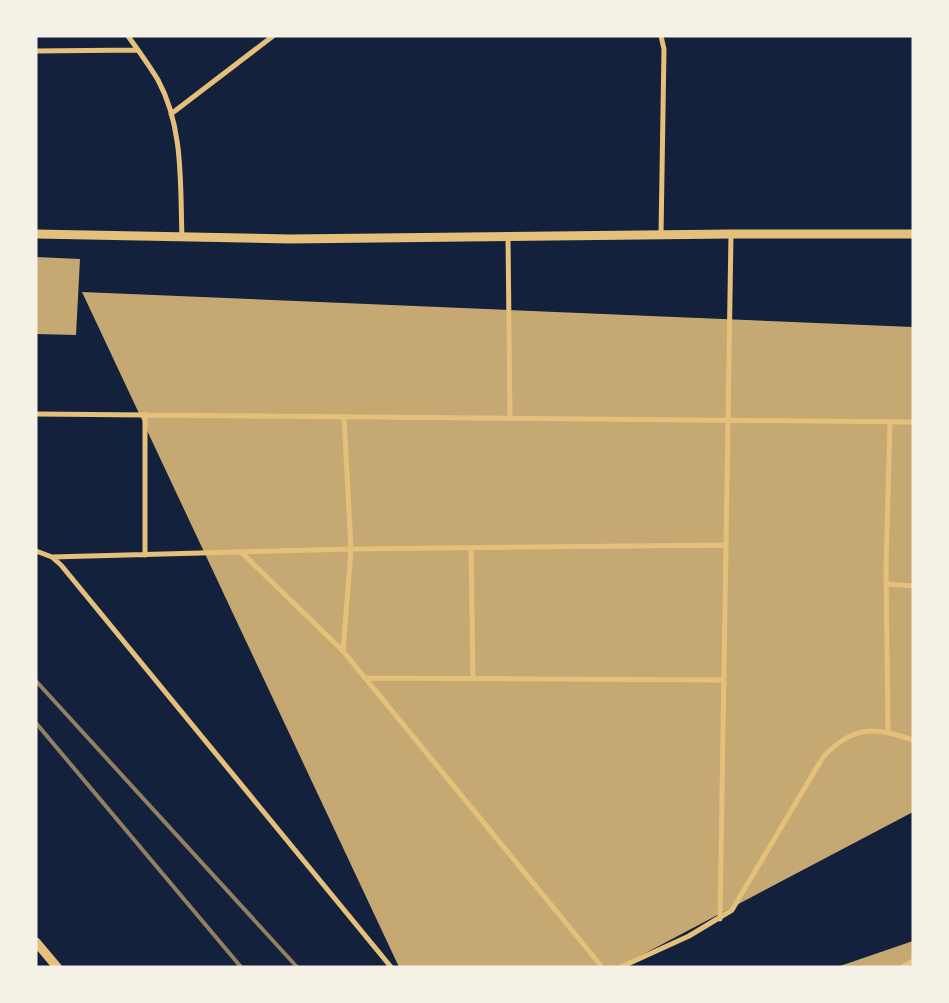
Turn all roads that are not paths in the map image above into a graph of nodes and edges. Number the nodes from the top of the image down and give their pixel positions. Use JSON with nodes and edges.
{"nodes":[{"id":1,"x":128,"y":36,"type":"edge"},
{"id":2,"x":273,"y":36,"type":"edge"},
{"id":3,"x":662,"y":36,"type":"edge"},
{"id":4,"x":138,"y":50,"type":"junction"},
{"id":5,"x":36,"y":51,"type":"edge"},
{"id":6,"x":172,"y":114,"type":"junction"},
{"id":7,"x":36,"y":234,"type":"edge"},
{"id":8,"x":731,"y":234,"type":"junction"},
{"id":9,"x":913,"y":234,"type":"edge"},
{"id":10,"x":661,"y":235,"type":"junction"},
{"id":11,"x":182,"y":237,"type":"junction"},
{"id":12,"x":508,"y":237,"type":"junction"},
{"id":13,"x":36,"y":414,"type":"edge"},
{"id":14,"x":145,"y":414,"type":"junction"},
{"id":15,"x":344,"y":416,"type":"junction"},
{"id":16,"x":510,"y":418,"type":"junction"},
{"id":17,"x":728,"y":420,"type":"junction"},
{"id":18,"x":890,"y":422,"type":"junction"},
{"id":19,"x":913,"y":422,"type":"edge"},
{"id":20,"x":726,"y":545,"type":"junction"},
{"id":21,"x":471,"y":548,"type":"junction"},
{"id":22,"x":352,"y":549,"type":"junction"},
{"id":23,"x":36,"y":551,"type":"edge"},
{"id":24,"x":241,"y":552,"type":"junction"},
{"id":25,"x":145,"y":555,"type":"junction"},
{"id":26,"x":52,"y":557,"type":"junction"},
{"id":27,"x":886,"y":584,"type":"junction"},
{"id":28,"x":913,"y":586,"type":"edge"},
{"id":29,"x":344,"y":651,"type":"junction"},
{"id":30,"x":366,"y":678,"type":"junction"},
{"id":31,"x":472,"y":678,"type":"junction"},
{"id":32,"x":724,"y":680,"type":"junction"},
{"id":33,"x":888,"y":731,"type":"junction"},
{"id":34,"x":913,"y":740,"type":"edge"},
{"id":35,"x":720,"y":919,"type":"junction"},
{"id":36,"x":36,"y":942,"type":"edge"},
{"id":37,"x":913,"y":961,"type":"edge"},
{"id":38,"x":57,"y":967,"type":"edge"},
{"id":39,"x":391,"y":967,"type":"edge"},
{"id":40,"x":602,"y":967,"type":"edge"},
{"id":41,"x":621,"y":967,"type":"edge"},
{"id":42,"x":902,"y":967,"type":"edge"}],
"edges":[{"from":1,"to":4,"type":"street"},
{"from":2,"to":6,"type":"street"},
{"from":3,"to":10,"type":"street"},
{"from":4,"to":5,"type":"street"},
{"from":4,"to":6,"type":"street"},
{"from":6,"to":11,"type":"street"},
{"from":7,"to":11,"type":"street"},
{"from":8,"to":9,"type":"street"},
{"from":8,"to":10,"type":"street"},
{"from":8,"to":17,"type":"street"},
{"from":10,"to":12,"type":"street"},
{"from":11,"to":12,"type":"street"},
{"from":12,"to":16,"type":"street"},
{"from":13,"to":14,"type":"street"},
{"from":14,"to":15,"type":"street"},
{"from":14,"to":25,"type":"street"},
{"from":15,"to":16,"type":"street"},
{"from":15,"to":22,"type":"street"},
{"from":16,"to":17,"type":"street"},
{"from":17,"to":18,"type":"street"},
{"from":17,"to":20,"type":"street"},
{"from":18,"to":19,"type":"street"},
{"from":18,"to":27,"type":"street"},
{"from":20,"to":21,"type":"street"},
{"from":20,"to":32,"type":"street"},
{"from":21,"to":22,"type":"street"},
{"from":21,"to":31,"type":"street"},
{"from":22,"to":24,"type":"street"},
{"from":22,"to":29,"type":"street"},
{"from":23,"to":26,"type":"street"},
{"from":24,"to":25,"type":"street"},
{"from":24,"to":29,"type":"street"},
{"from":25,"to":26,"type":"street"},
{"from":26,"to":39,"type":"street"},
{"from":27,"to":28,"type":"street"},
{"from":27,"to":33,"type":"street"},
{"from":29,"to":30,"type":"street"},
{"from":30,"to":31,"type":"street"},
{"from":30,"to":40,"type":"street"},
{"from":31,"to":32,"type":"street"},
{"from":32,"to":35,"type":"street"},
{"from":33,"to":34,"type":"street"},
{"from":33,"to":35,"type":"street"},
{"from":35,"to":41,"type":"street"},
{"from":36,"to":38,"type":"street"},
{"from":37,"to":42,"type":"street"}]}
